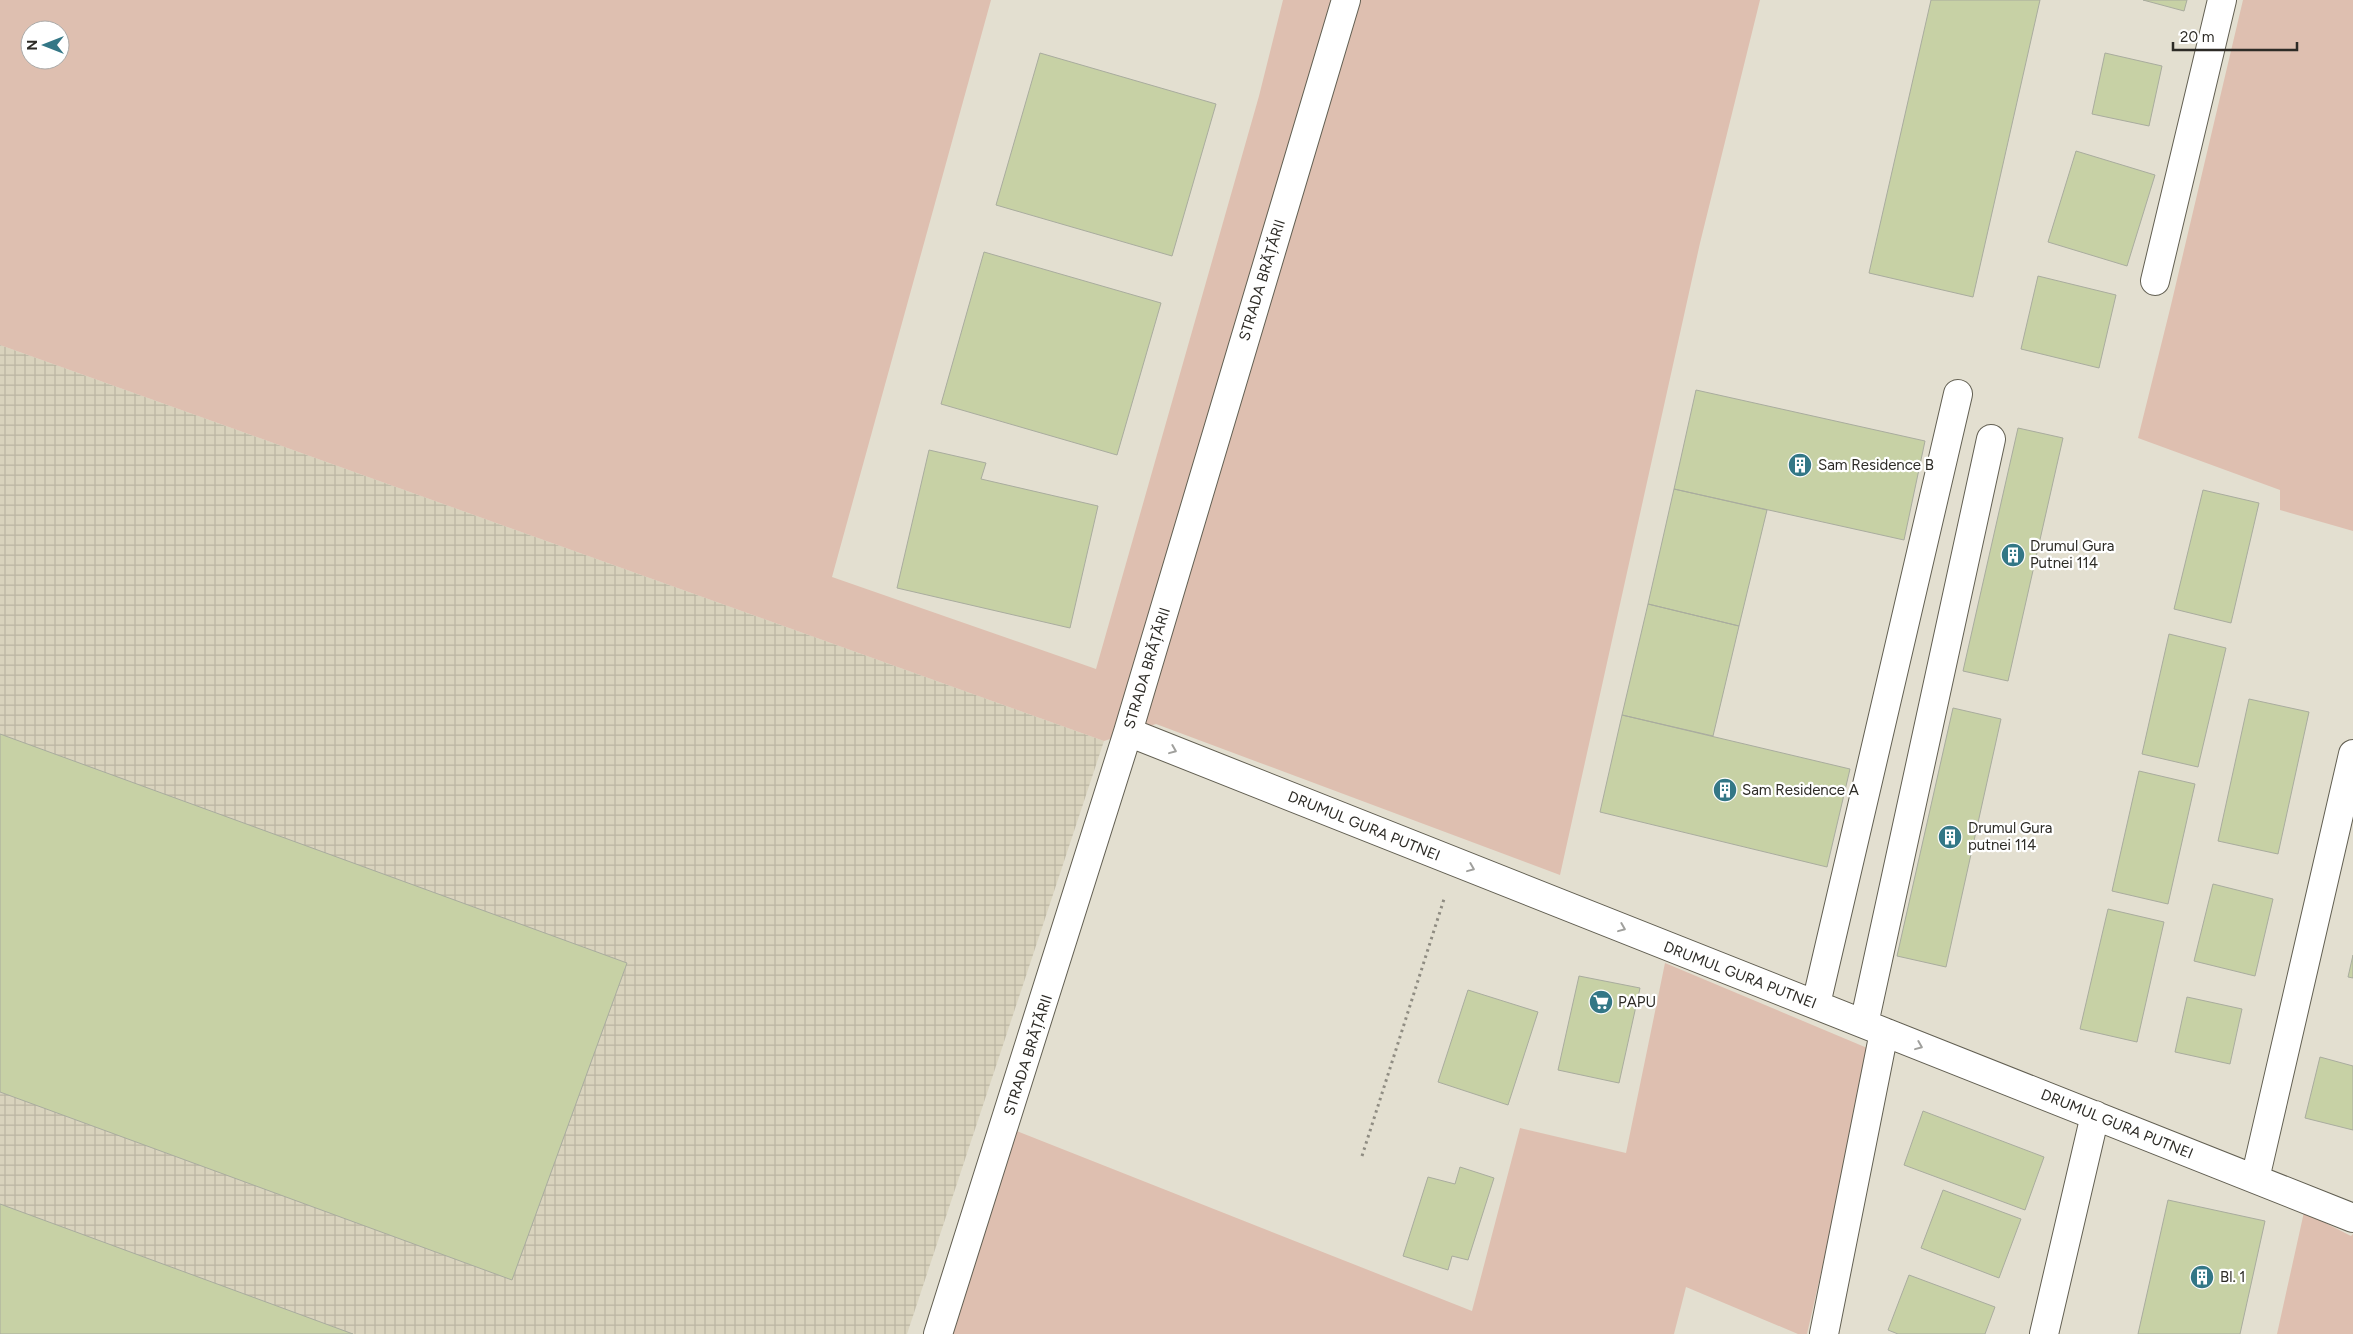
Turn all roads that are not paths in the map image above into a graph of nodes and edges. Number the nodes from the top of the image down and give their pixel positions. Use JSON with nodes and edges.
{"nodes":[{"id":1,"x":1346,"y":0,"type":"edge"},
{"id":2,"x":2222,"y":0,"type":"edge"},
{"id":3,"x":2155,"y":281,"type":"dead end"},
{"id":4,"x":1958,"y":394,"type":"dead end"},
{"id":5,"x":1991,"y":439,"type":"dead end"},
{"id":6,"x":1128,"y":732,"type":"junction"},
{"id":7,"x":2353,"y":754,"type":"edge"},
{"id":8,"x":1816,"y":1004,"type":"junction"},
{"id":9,"x":1874,"y":1028,"type":"junction"},
{"id":10,"x":2095,"y":1115,"type":"junction"},
{"id":11,"x":2255,"y":1179,"type":"junction"},
{"id":12,"x":2353,"y":1218,"type":"edge"},
{"id":13,"x":938,"y":1334,"type":"edge"},
{"id":14,"x":1824,"y":1334,"type":"edge"},
{"id":15,"x":2044,"y":1334,"type":"edge"}],
"edges":[{"from":1,"to":6,"type":"street","name":"STRADA BRĂȚĂRII"},
{"from":2,"to":3,"type":"street"},
{"from":4,"to":8,"type":"street"},
{"from":5,"to":9,"type":"street"},
{"from":6,"to":8,"type":"street","name":"DRUMUL GURA PUTNEI","one_way":true},
{"from":6,"to":13,"type":"street","name":"STRADA BRĂȚĂRII"},
{"from":7,"to":11,"type":"street"},
{"from":8,"to":9,"type":"street","name":"DRUMUL GURA PUTNEI"},
{"from":9,"to":10,"type":"street","name":"DRUMUL GURA PUTNEI","one_way":true},
{"from":9,"to":14,"type":"street"},
{"from":10,"to":11,"type":"street","name":"DRUMUL GURA PUTNEI"},
{"from":10,"to":15,"type":"street"},
{"from":11,"to":12,"type":"street","name":"DRUMUL GURA PUTNEI"}]}
